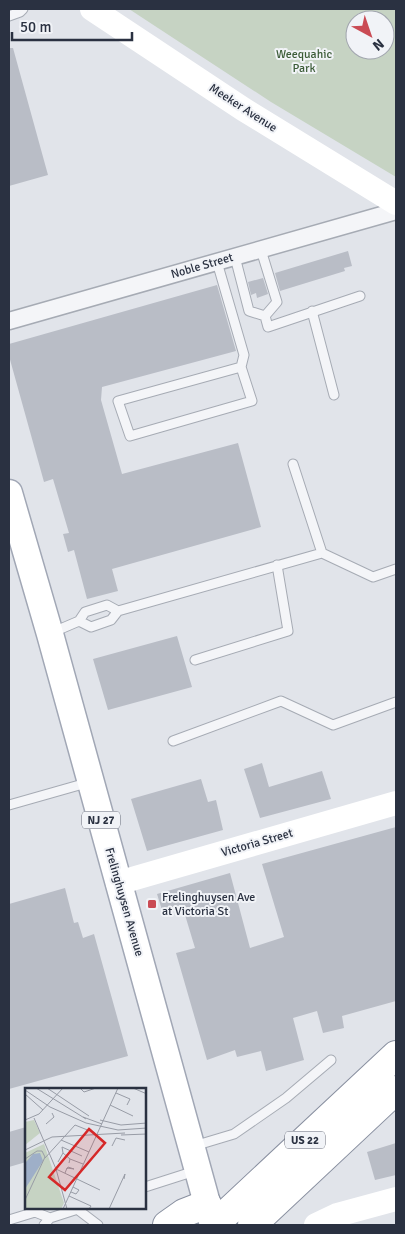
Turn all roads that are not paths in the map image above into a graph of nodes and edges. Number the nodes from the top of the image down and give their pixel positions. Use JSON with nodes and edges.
{"nodes":[{"id":1,"x":23,"y":9,"type":"edge"},
{"id":2,"x":92,"y":9,"type":"edge"},
{"id":3,"x":9,"y":16,"type":"edge"},
{"id":4,"x":396,"y":203,"type":"edge"},
{"id":5,"x":396,"y":211,"type":"edge"},
{"id":6,"x":261,"y":250,"type":"junction"},
{"id":7,"x":235,"y":257,"type":"junction"},
{"id":8,"x":217,"y":262,"type":"junction"},
{"id":9,"x":360,"y":296,"type":"dead end"},
{"id":10,"x":312,"y":312,"type":"junction"},
{"id":11,"x":265,"y":316,"type":"junction"},
{"id":12,"x":9,"y":321,"type":"edge"},
{"id":13,"x":241,"y":367,"type":"junction"},
{"id":14,"x":334,"y":396,"type":"dead end"},
{"id":15,"x":293,"y":464,"type":"dead end"},
{"id":16,"x":9,"y":493,"type":"edge"},
{"id":17,"x":322,"y":553,"type":"junction"},
{"id":18,"x":277,"y":565,"type":"junction"},
{"id":19,"x":396,"y":569,"type":"edge"},
{"id":20,"x":118,"y":611,"type":"junction"},
{"id":21,"x":79,"y":621,"type":"junction"},
{"id":22,"x":50,"y":634,"type":"junction"},
{"id":23,"x":195,"y":660,"type":"dead end"},
{"id":24,"x":396,"y":702,"type":"edge"},
{"id":25,"x":173,"y":741,"type":"dead end"},
{"id":26,"x":90,"y":782,"type":"junction"},
{"id":27,"x":396,"y":803,"type":"edge"},
{"id":28,"x":9,"y":805,"type":"edge"},
{"id":29,"x":118,"y":883,"type":"junction"},
{"id":30,"x":396,"y":1055,"type":"edge"},
{"id":31,"x":331,"y":1060,"type":"dead end"},
{"id":32,"x":396,"y":1090,"type":"edge"},
{"id":33,"x":195,"y":1159,"type":"junction"},
{"id":34,"x":146,"y":1186,"type":"edge"},
{"id":35,"x":396,"y":1199,"type":"edge"},
{"id":36,"x":77,"y":1209,"type":"edge"},
{"id":37,"x":80,"y":1209,"type":"edge"},
{"id":38,"x":211,"y":1218,"type":"edge"},
{"id":39,"x":9,"y":1220,"type":"edge"},
{"id":40,"x":47,"y":1222,"type":"edge"},
{"id":41,"x":98,"y":1225,"type":"edge"},
{"id":42,"x":167,"y":1225,"type":"edge"},
{"id":43,"x":252,"y":1225,"type":"edge"},
{"id":44,"x":316,"y":1225,"type":"edge"}],
"edges":[{"from":1,"to":3,"type":"lane"},
{"from":2,"to":4,"type":"street","name":"Meeker Avenue"},
{"from":5,"to":6,"type":"street","name":"Noble Street"},
{"from":6,"to":7,"type":"street","name":"Noble Street"},
{"from":6,"to":11,"type":"lane"},
{"from":7,"to":8,"type":"street","name":"Noble Street"},
{"from":7,"to":11,"type":"lane"},
{"from":8,"to":12,"type":"street","name":"Noble Street"},
{"from":8,"to":13,"type":"lane"},
{"from":9,"to":10,"type":"lane"},
{"from":10,"to":11,"type":"lane"},
{"from":10,"to":14,"type":"lane"},
{"from":13,"to":13,"type":"lane"},
{"from":15,"to":17,"type":"lane"},
{"from":16,"to":22,"type":"main road","name":"Frelinghuysen Avenue","number":"NJ 27"},
{"from":17,"to":18,"type":"lane"},
{"from":17,"to":19,"type":"lane"},
{"from":18,"to":20,"type":"lane"},
{"from":18,"to":23,"type":"lane"},
{"from":20,"to":21,"type":"lane"},
{"from":20,"to":21,"type":"lane"},
{"from":21,"to":22,"type":"lane"},
{"from":22,"to":26,"type":"main road","name":"Frelinghuysen Avenue","number":"NJ 27"},
{"from":24,"to":25,"type":"lane"},
{"from":26,"to":28,"type":"lane"},
{"from":26,"to":29,"type":"main road","name":"Frelinghuysen Avenue","number":"NJ 27"},
{"from":27,"to":29,"type":"street","name":"Victoria Street"},
{"from":29,"to":33,"type":"main road","name":"Frelinghuysen Avenue","number":"NJ 27"},
{"from":30,"to":38,"type":"highway","number":"US 22"},
{"from":31,"to":33,"type":"lane"},
{"from":32,"to":43,"type":"highway","number":"US 22"},
{"from":33,"to":34,"type":"lane"},
{"from":33,"to":38,"type":"main road","name":"Frelinghuysen Avenue","number":"NJ 27"},
{"from":35,"to":44,"type":"street"},
{"from":36,"to":40,"type":"lane"},
{"from":37,"to":41,"type":"lane"},
{"from":38,"to":42,"type":"highway"},
{"from":39,"to":40,"type":"lane"}]}
